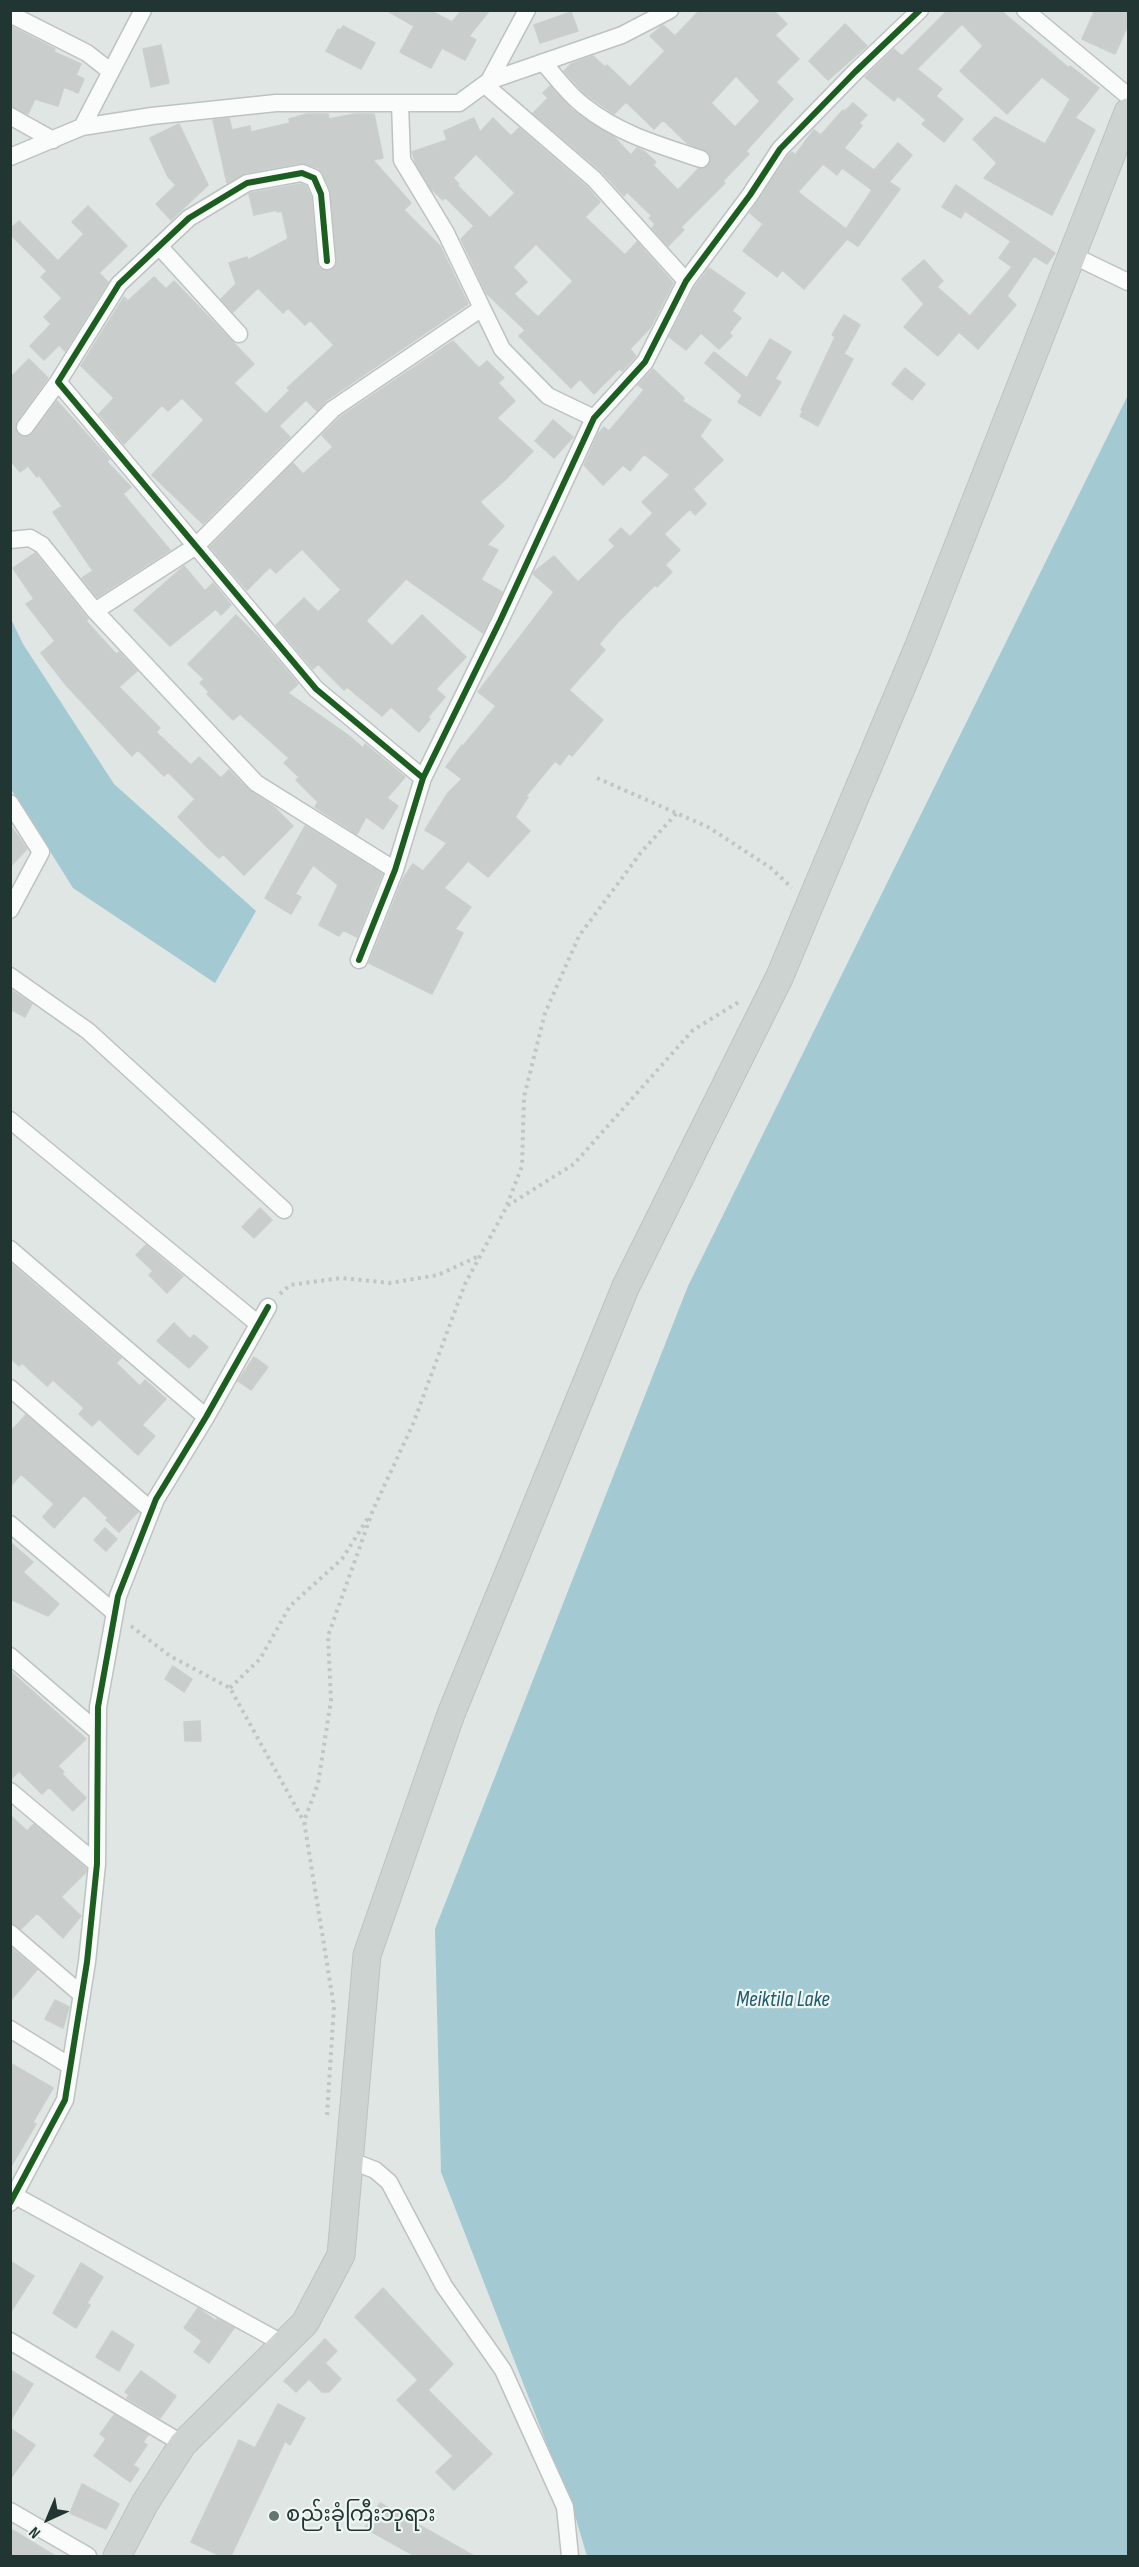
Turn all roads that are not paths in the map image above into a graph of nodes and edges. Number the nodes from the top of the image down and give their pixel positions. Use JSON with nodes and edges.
{"nodes":[{"id":1,"x":143,"y":10,"type":"edge"},
{"id":2,"x":527,"y":10,"type":"edge"},
{"id":3,"x":670,"y":10,"type":"edge"},
{"id":4,"x":920,"y":10,"type":"edge"},
{"id":5,"x":1025,"y":10,"type":"edge"},
{"id":6,"x":10,"y":14,"type":"edge"},
{"id":7,"x":543,"y":62,"type":"junction"},
{"id":8,"x":110,"y":71,"type":"junction"},
{"id":9,"x":487,"y":83,"type":"junction"},
{"id":10,"x":1128,"y":96,"type":"edge"},
{"id":11,"x":400,"y":104,"type":"junction"},
{"id":12,"x":1128,"y":112,"type":"edge"},
{"id":13,"x":10,"y":116,"type":"edge"},
{"id":14,"x":82,"y":128,"type":"junction"},
{"id":15,"x":53,"y":140,"type":"junction"},
{"id":16,"x":10,"y":157,"type":"edge"},
{"id":17,"x":701,"y":159,"type":"dead end"},
{"id":18,"x":159,"y":246,"type":"junction"},
{"id":19,"x":1072,"y":255,"type":"junction"},
{"id":20,"x":327,"y":261,"type":"dead end"},
{"id":21,"x":686,"y":281,"type":"junction"},
{"id":22,"x":1128,"y":282,"type":"edge"},
{"id":23,"x":482,"y":308,"type":"junction"},
{"id":24,"x":239,"y":334,"type":"dead end"},
{"id":25,"x":58,"y":382,"type":"junction"},
{"id":26,"x":594,"y":418,"type":"junction"},
{"id":27,"x":25,"y":428,"type":"dead end"},
{"id":28,"x":10,"y":540,"type":"edge"},
{"id":29,"x":196,"y":546,"type":"junction"},
{"id":30,"x":95,"y":611,"type":"junction"},
{"id":31,"x":423,"y":778,"type":"junction"},
{"id":32,"x":10,"y":803,"type":"edge"},
{"id":33,"x":395,"y":870,"type":"junction"},
{"id":34,"x":10,"y":910,"type":"edge"},
{"id":35,"x":359,"y":960,"type":"dead end"},
{"id":36,"x":10,"y":976,"type":"edge"},
{"id":37,"x":10,"y":1120,"type":"edge"},
{"id":38,"x":284,"y":1210,"type":"dead end"},
{"id":39,"x":10,"y":1249,"type":"edge"},
{"id":40,"x":268,"y":1307,"type":"road end"},
{"id":41,"x":257,"y":1323,"type":"junction"},
{"id":42,"x":10,"y":1388,"type":"edge"},
{"id":43,"x":206,"y":1418,"type":"junction"},
{"id":44,"x":151,"y":1510,"type":"junction"},
{"id":45,"x":10,"y":1524,"type":"edge"},
{"id":46,"x":115,"y":1613,"type":"junction"},
{"id":47,"x":10,"y":1656,"type":"edge"},
{"id":48,"x":98,"y":1732,"type":"junction"},
{"id":49,"x":10,"y":1791,"type":"edge"},
{"id":50,"x":96,"y":1864,"type":"junction"},
{"id":51,"x":10,"y":1933,"type":"edge"},
{"id":52,"x":82,"y":1995,"type":"junction"},
{"id":53,"x":10,"y":2029,"type":"edge"},
{"id":54,"x":70,"y":2066,"type":"junction"},
{"id":55,"x":349,"y":2160,"type":"junction"},
{"id":56,"x":12,"y":2197,"type":"edge"},
{"id":57,"x":10,"y":2341,"type":"edge"},
{"id":58,"x":284,"y":2344,"type":"junction"},
{"id":59,"x":183,"y":2444,"type":"junction"},
{"id":60,"x":10,"y":2511,"type":"edge"},
{"id":61,"x":88,"y":2556,"type":"edge"},
{"id":62,"x":117,"y":2556,"type":"edge"},
{"id":63,"x":570,"y":2556,"type":"edge"}],
"edges":[{"from":1,"to":8,"type":"street"},
{"from":2,"to":9,"type":"street"},
{"from":3,"to":7,"type":"street"},
{"from":4,"to":21,"type":"street"},
{"from":5,"to":10,"type":"street"},
{"from":6,"to":8,"type":"street"},
{"from":7,"to":9,"type":"street"},
{"from":7,"to":17,"type":"street"},
{"from":8,"to":14,"type":"street"},
{"from":9,"to":11,"type":"street"},
{"from":9,"to":21,"type":"street"},
{"from":11,"to":14,"type":"street"},
{"from":11,"to":23,"type":"street"},
{"from":12,"to":19,"type":"main road"},
{"from":13,"to":15,"type":"street"},
{"from":14,"to":15,"type":"street"},
{"from":15,"to":16,"type":"street"},
{"from":18,"to":20,"type":"street"},
{"from":18,"to":24,"type":"street"},
{"from":18,"to":25,"type":"street"},
{"from":19,"to":22,"type":"street"},
{"from":19,"to":55,"type":"main road"},
{"from":21,"to":26,"type":"street"},
{"from":23,"to":26,"type":"street"},
{"from":23,"to":29,"type":"street"},
{"from":25,"to":27,"type":"street"},
{"from":25,"to":29,"type":"street"},
{"from":26,"to":31,"type":"street"},
{"from":28,"to":30,"type":"street"},
{"from":29,"to":30,"type":"street"},
{"from":29,"to":31,"type":"street"},
{"from":30,"to":33,"type":"street"},
{"from":31,"to":33,"type":"street"},
{"from":32,"to":34,"type":"street"},
{"from":33,"to":35,"type":"street"},
{"from":36,"to":38,"type":"street"},
{"from":37,"to":41,"type":"street"},
{"from":39,"to":43,"type":"street"},
{"from":40,"to":41,"type":"street"},
{"from":41,"to":43,"type":"street"},
{"from":42,"to":44,"type":"street"},
{"from":43,"to":44,"type":"street"},
{"from":44,"to":46,"type":"street"},
{"from":45,"to":46,"type":"street"},
{"from":46,"to":48,"type":"street"},
{"from":47,"to":48,"type":"street"},
{"from":48,"to":50,"type":"street"},
{"from":49,"to":50,"type":"street"},
{"from":50,"to":52,"type":"street"},
{"from":51,"to":52,"type":"street"},
{"from":52,"to":54,"type":"street"},
{"from":53,"to":54,"type":"street"},
{"from":54,"to":56,"type":"street"},
{"from":55,"to":58,"type":"main road"},
{"from":55,"to":63,"type":"street"},
{"from":56,"to":58,"type":"street"},
{"from":57,"to":59,"type":"street"},
{"from":58,"to":59,"type":"main road"},
{"from":59,"to":62,"type":"main road"},
{"from":60,"to":61,"type":"street"}]}
